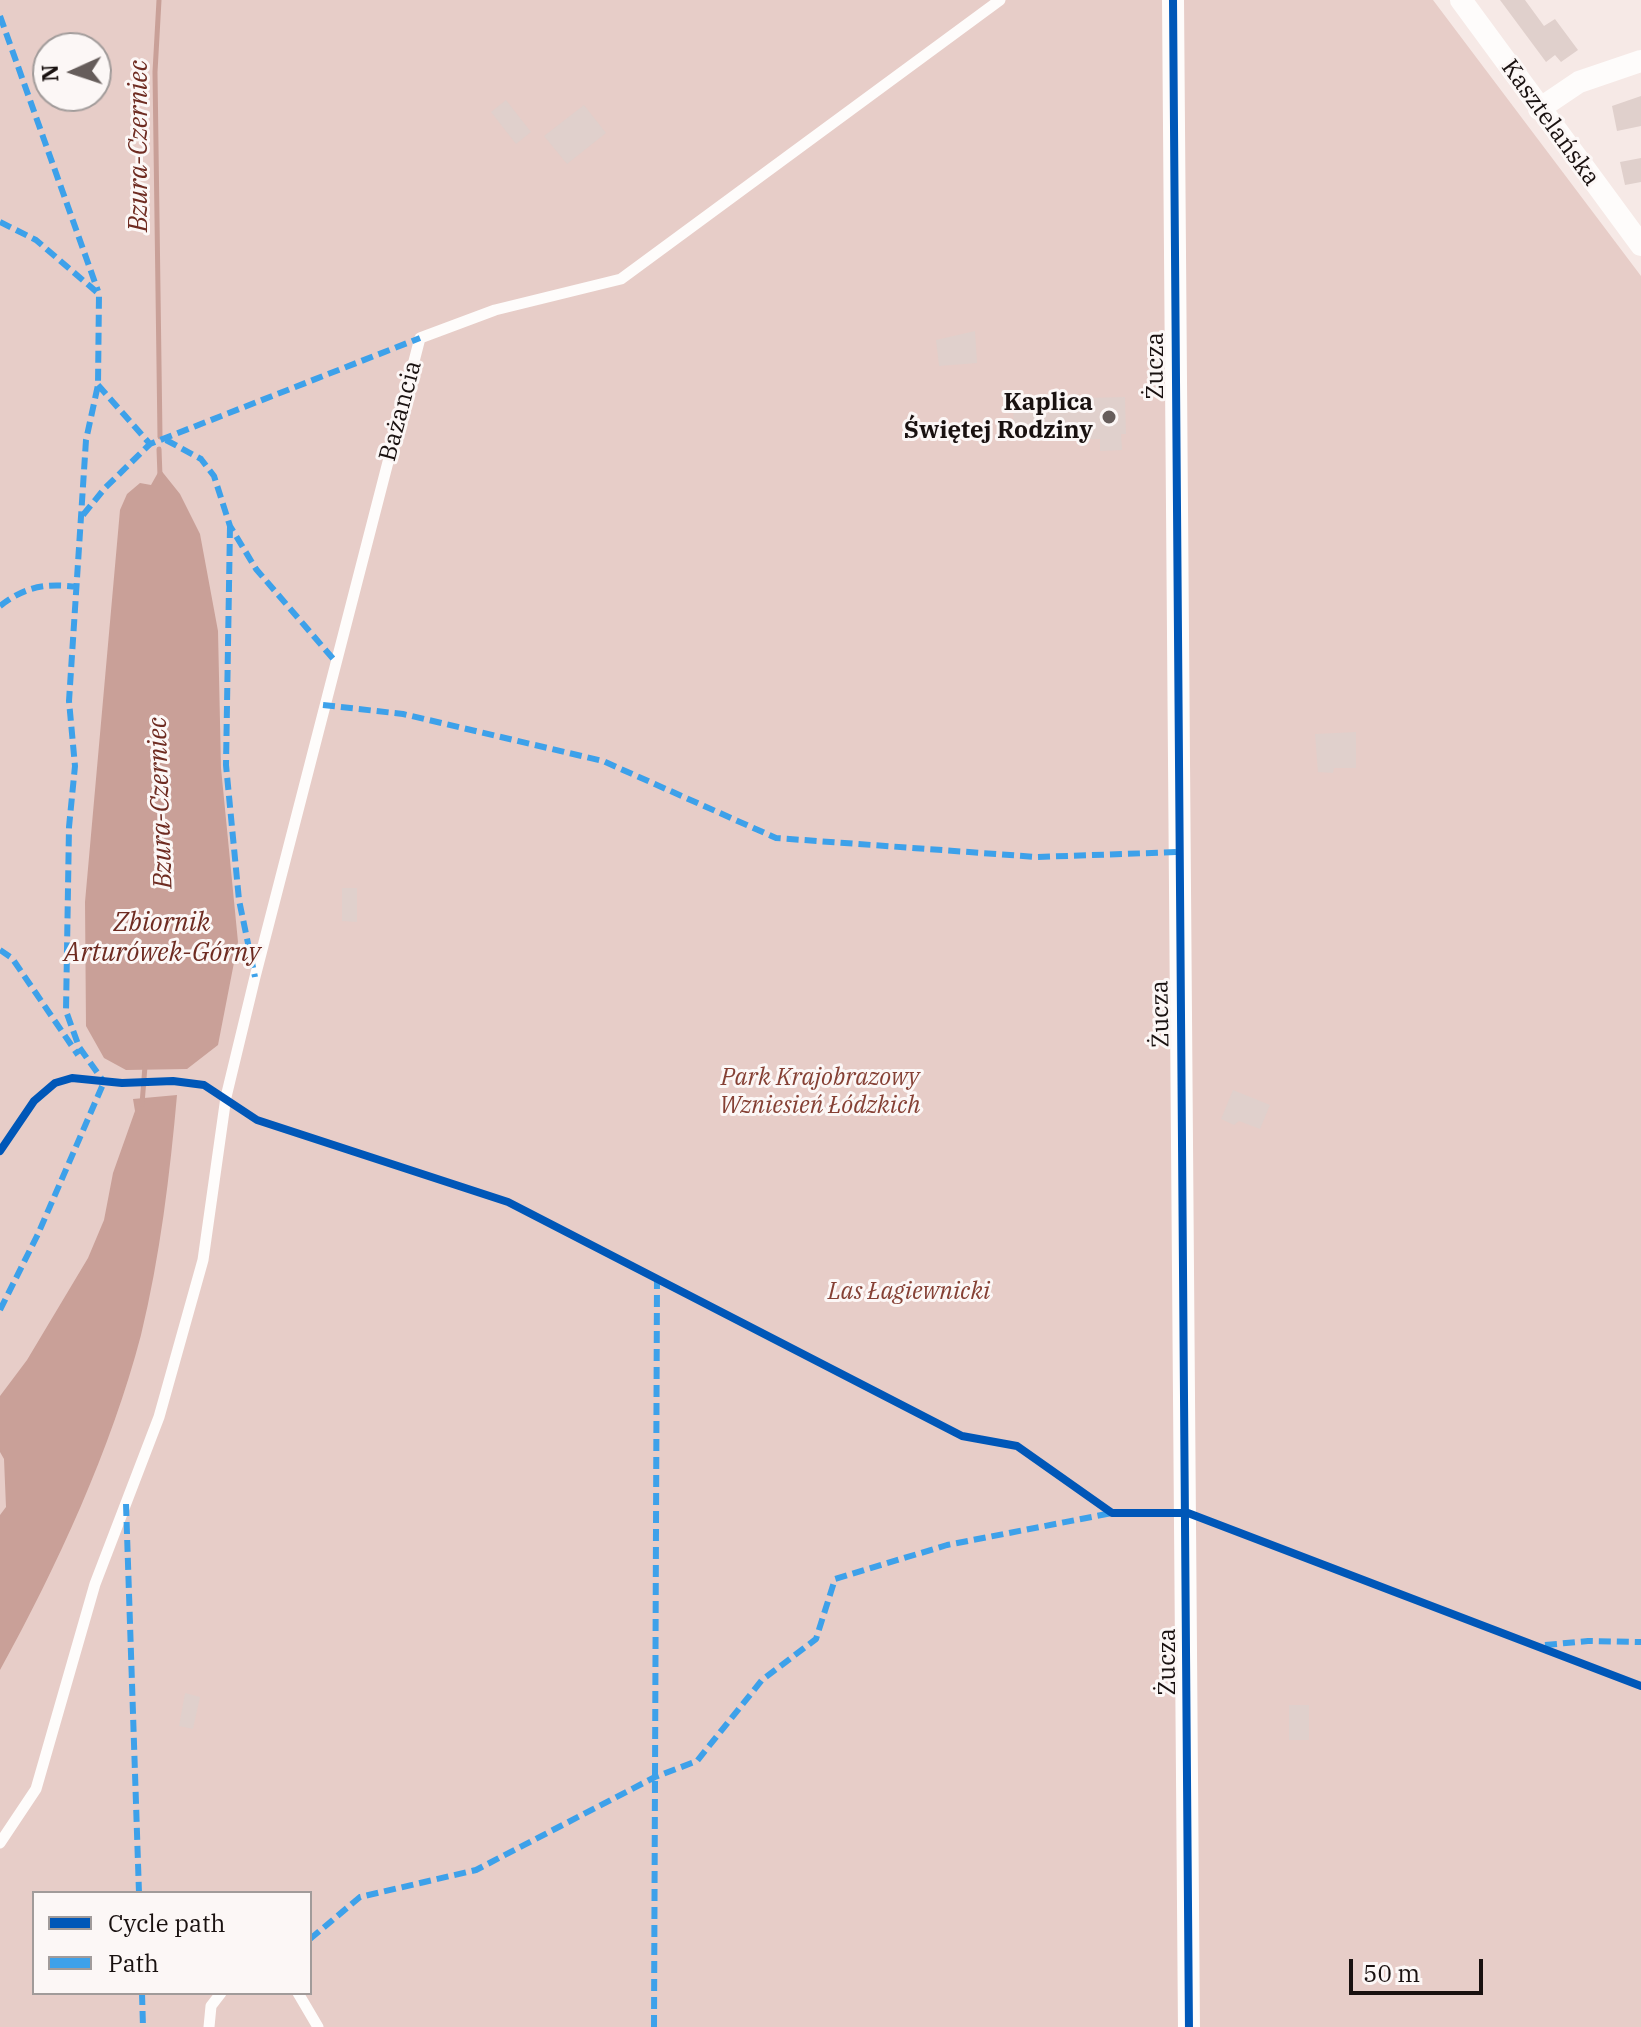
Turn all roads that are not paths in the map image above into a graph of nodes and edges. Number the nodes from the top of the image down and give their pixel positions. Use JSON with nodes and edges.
{"nodes":[{"id":1,"x":1000,"y":0,"type":"edge"},
{"id":2,"x":1173,"y":0,"type":"edge"},
{"id":3,"x":1461,"y":0,"type":"edge"},
{"id":4,"x":1641,"y":61,"type":"edge"},
{"id":5,"x":1539,"y":109,"type":"junction"},
{"id":6,"x":1641,"y":245,"type":"edge"},
{"id":7,"x":0,"y":1843,"type":"edge"},
{"id":8,"x":219,"y":1995,"type":"edge"},
{"id":9,"x":299,"y":1995,"type":"edge"},
{"id":10,"x":209,"y":2027,"type":"edge"},
{"id":11,"x":318,"y":2027,"type":"edge"},
{"id":12,"x":1189,"y":2027,"type":"edge"}],
"edges":[{"from":1,"to":7,"type":"lane","name":"Bażancia"},
{"from":2,"to":12,"type":"street","name":"Żucza"},
{"from":3,"to":5,"type":"street","name":"Kasztelańska"},
{"from":4,"to":5,"type":"street"},
{"from":5,"to":6,"type":"street","name":"Kasztelańska"},
{"from":8,"to":10,"type":"lane"},
{"from":9,"to":11,"type":"lane"}]}
